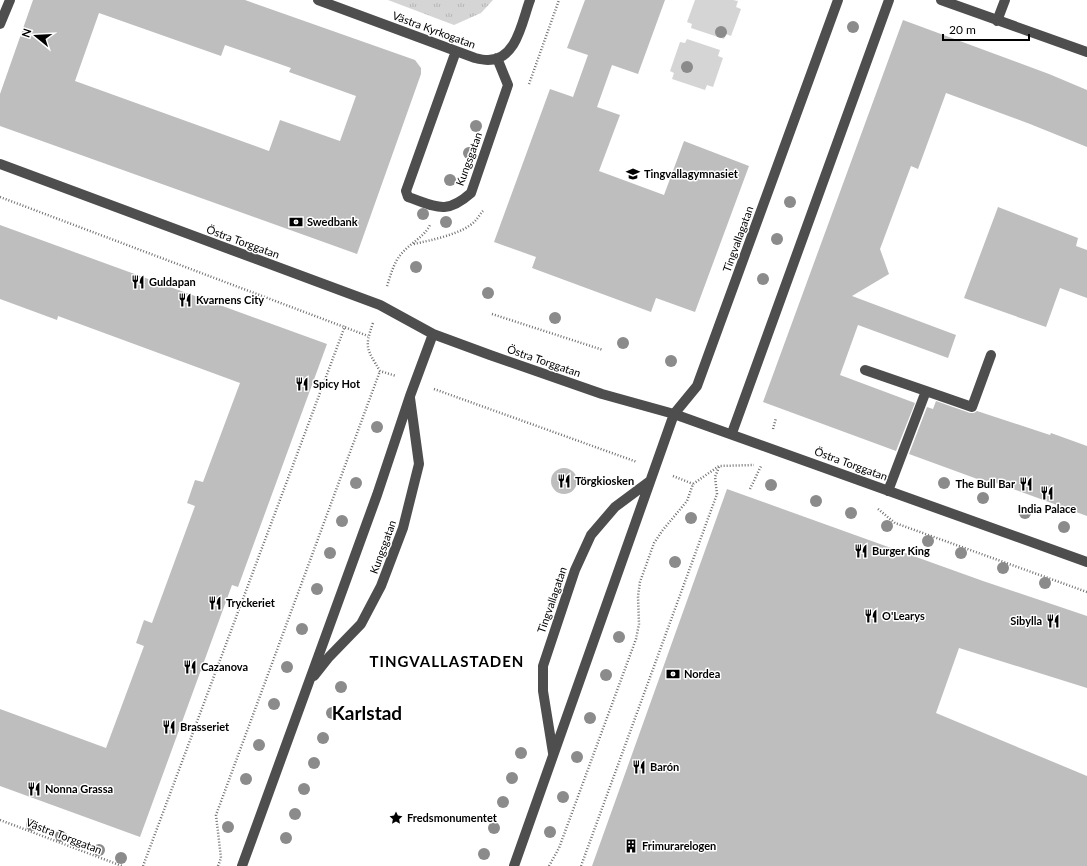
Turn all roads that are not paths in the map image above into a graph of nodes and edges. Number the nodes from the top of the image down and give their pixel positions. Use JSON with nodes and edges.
{"nodes":[{"id":1,"x":10,"y":0,"type":"edge"},
{"id":2,"x":318,"y":0,"type":"edge"},
{"id":3,"x":530,"y":0,"type":"edge"},
{"id":4,"x":838,"y":0,"type":"edge"},
{"id":5,"x":889,"y":0,"type":"edge"},
{"id":6,"x":941,"y":0,"type":"edge"},
{"id":7,"x":1005,"y":0,"type":"edge"},
{"id":8,"x":997,"y":21,"type":"junction"},
{"id":9,"x":0,"y":24,"type":"edge"},
{"id":10,"x":456,"y":51,"type":"junction"},
{"id":11,"x":1087,"y":52,"type":"edge"},
{"id":12,"x":497,"y":58,"type":"junction"},
{"id":13,"x":0,"y":164,"type":"edge"},
{"id":14,"x":433,"y":334,"type":"junction"},
{"id":15,"x":991,"y":355,"type":"dead end"},
{"id":16,"x":865,"y":370,"type":"dead end"},
{"id":17,"x":926,"y":391,"type":"junction"},
{"id":18,"x":410,"y":396,"type":"junction"},
{"id":19,"x":674,"y":414,"type":"junction"},
{"id":20,"x":732,"y":433,"type":"junction"},
{"id":21,"x":650,"y":481,"type":"junction"},
{"id":22,"x":888,"y":491,"type":"junction"},
{"id":23,"x":1087,"y":562,"type":"edge"},
{"id":24,"x":308,"y":684,"type":"junction"},
{"id":25,"x":553,"y":755,"type":"junction"},
{"id":26,"x":242,"y":866,"type":"edge"},
{"id":27,"x":514,"y":866,"type":"edge"}],
"edges":[{"from":1,"to":9,"type":"street"},
{"from":2,"to":10,"type":"street","name":"Västra Kyrkogatan"},
{"from":3,"to":12,"type":"street"},
{"from":4,"to":19,"type":"street","name":"Tingvallagatan"},
{"from":5,"to":20,"type":"street"},
{"from":6,"to":8,"type":"street"},
{"from":7,"to":8,"type":"street"},
{"from":8,"to":11,"type":"street"},
{"from":10,"to":12,"type":"street","name":"Västra Kyrkogatan"},
{"from":10,"to":12,"type":"street","name":"Kungsgatan"},
{"from":13,"to":14,"type":"street","name":"Östra Torggatan"},
{"from":14,"to":18,"type":"street","name":"Kungsgatan"},
{"from":14,"to":19,"type":"street","name":"Östra Torggatan"},
{"from":15,"to":17,"type":"street"},
{"from":16,"to":17,"type":"street"},
{"from":17,"to":22,"type":"street"},
{"from":18,"to":24,"type":"street","name":"Kungsgatan"},
{"from":18,"to":24,"type":"street","name":"Kungsgatan"},
{"from":19,"to":20,"type":"street","name":"Östra Torggatan"},
{"from":19,"to":21,"type":"street","name":"Tingvallagatan"},
{"from":20,"to":22,"type":"street","name":"Östra Torggatan"},
{"from":21,"to":25,"type":"street","name":"Tingvallagatan"},
{"from":21,"to":25,"type":"street","name":"Tingvallagatan"},
{"from":22,"to":23,"type":"street","name":"Östra Torggatan"},
{"from":24,"to":26,"type":"street","name":"Kungsgatan"},
{"from":25,"to":27,"type":"street","name":"Tingvallagatan"}]}
